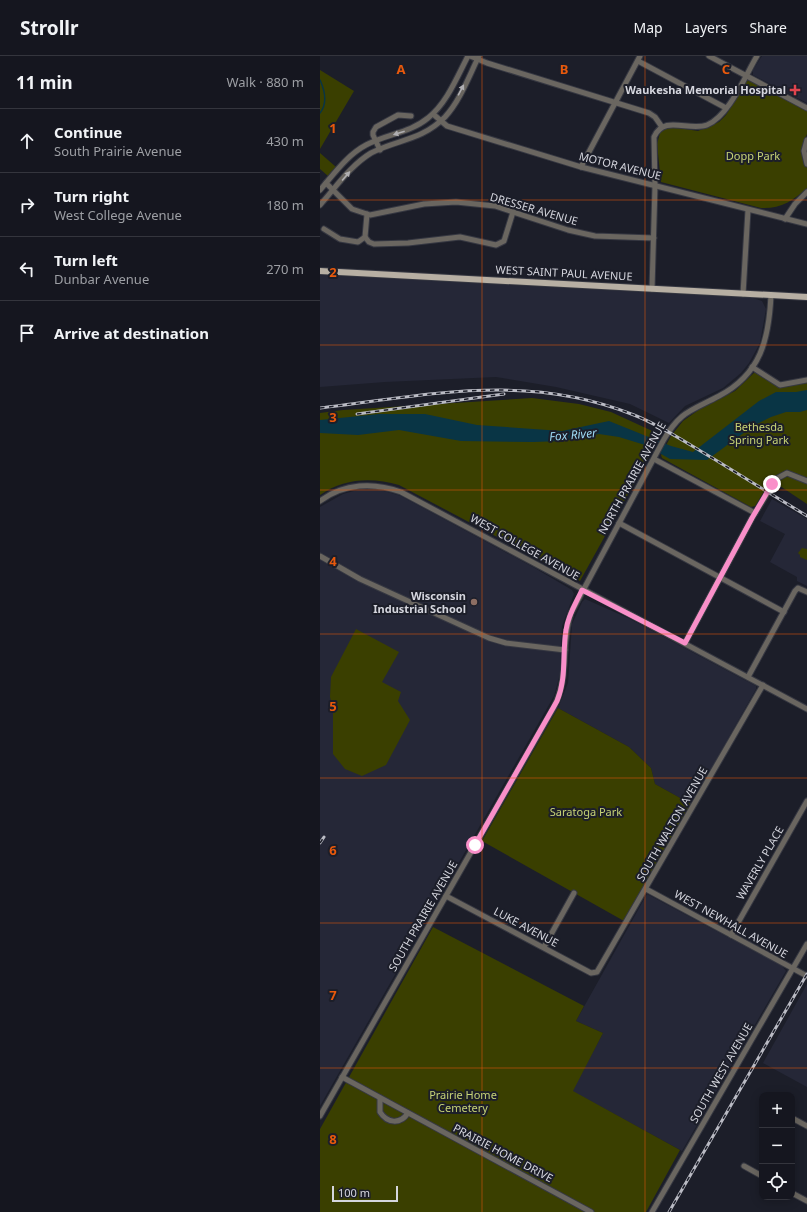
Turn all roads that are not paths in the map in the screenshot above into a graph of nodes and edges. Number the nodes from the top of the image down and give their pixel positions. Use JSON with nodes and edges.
{"nodes":[{"id":1,"x":469,"y":56,"type":"edge"},
{"id":2,"x":709,"y":56,"type":"edge"},
{"id":3,"x":757,"y":56,"type":"edge"},
{"id":4,"x":478,"y":58,"type":"edge"},
{"id":5,"x":639,"y":58,"type":"edge"},
{"id":6,"x":746,"y":75,"type":"junction"},
{"id":7,"x":616,"y":102,"type":"junction"},
{"id":8,"x":726,"y":108,"type":"junction"},
{"id":9,"x":807,"y":108,"type":"edge"},
{"id":10,"x":433,"y":114,"type":"junction"},
{"id":11,"x":411,"y":116,"type":"dead end"},
{"id":12,"x":440,"y":121,"type":"junction"},
{"id":13,"x":662,"y":127,"type":"junction"},
{"id":14,"x":807,"y":140,"type":"edge"},
{"id":15,"x":375,"y":141,"type":"junction"},
{"id":16,"x":380,"y":150,"type":"junction"},
{"id":17,"x":807,"y":164,"type":"edge"},
{"id":18,"x":581,"y":167,"type":"junction"},
{"id":19,"x":326,"y":183,"type":"junction"},
{"id":20,"x":655,"y":186,"type":"junction"},
{"id":21,"x":320,"y":190,"type":"edge"},
{"id":22,"x":333,"y":190,"type":"junction"},
{"id":23,"x":807,"y":192,"type":"edge"},
{"id":24,"x":320,"y":205,"type":"edge"},
{"id":25,"x":748,"y":210,"type":"junction"},
{"id":26,"x":513,"y":212,"type":"junction"},
{"id":27,"x":367,"y":214,"type":"junction"},
{"id":28,"x":785,"y":219,"type":"junction"},
{"id":29,"x":807,"y":224,"type":"edge"},
{"id":30,"x":324,"y":229,"type":"dead end"},
{"id":31,"x":365,"y":237,"type":"junction"},
{"id":32,"x":654,"y":238,"type":"junction"},
{"id":33,"x":320,"y":271,"type":"edge"},
{"id":34,"x":652,"y":288,"type":"junction"},
{"id":35,"x":743,"y":294,"type":"junction"},
{"id":36,"x":771,"y":295,"type":"junction"},
{"id":37,"x":807,"y":297,"type":"edge"},
{"id":38,"x":752,"y":367,"type":"junction"},
{"id":39,"x":807,"y":380,"type":"edge"},
{"id":40,"x":654,"y":459,"type":"junction"},
{"id":41,"x":807,"y":481,"type":"edge"},
{"id":42,"x":320,"y":502,"type":"edge"},
{"id":43,"x":755,"y":513,"type":"junction"},
{"id":44,"x":619,"y":523,"type":"junction"},
{"id":45,"x":320,"y":556,"type":"edge"},
{"id":46,"x":720,"y":578,"type":"junction"},
{"id":47,"x":582,"y":590,"type":"junction"},
{"id":48,"x":807,"y":592,"type":"edge"},
{"id":49,"x":784,"y":612,"type":"junction"},
{"id":50,"x":685,"y":643,"type":"junction"},
{"id":51,"x":565,"y":650,"type":"junction"},
{"id":52,"x":748,"y":677,"type":"junction"},
{"id":53,"x":763,"y":685,"type":"junction"},
{"id":54,"x":807,"y":709,"type":"edge"},
{"id":55,"x":807,"y":801,"type":"edge"},
{"id":56,"x":800,"y":812,"type":"junction"},
{"id":57,"x":807,"y":816,"type":"edge"},
{"id":58,"x":646,"y":889,"type":"junction"},
{"id":59,"x":574,"y":893,"type":"dead end"},
{"id":60,"x":446,"y":896,"type":"junction"},
{"id":61,"x":731,"y":935,"type":"junction"},
{"id":62,"x":807,"y":944,"type":"edge"},
{"id":63,"x":544,"y":948,"type":"junction"},
{"id":64,"x":792,"y":969,"type":"junction"},
{"id":65,"x":597,"y":972,"type":"joint"},
{"id":66,"x":807,"y":976,"type":"edge"},
{"id":67,"x":342,"y":1078,"type":"junction"},
{"id":68,"x":380,"y":1098,"type":"junction"},
{"id":69,"x":408,"y":1113,"type":"junction"},
{"id":70,"x":320,"y":1116,"type":"edge"},
{"id":71,"x":795,"y":1120,"type":"edge"},
{"id":72,"x":807,"y":1126,"type":"edge"},
{"id":73,"x":744,"y":1166,"type":"dead end"},
{"id":74,"x":759,"y":1174,"type":"edge"},
{"id":75,"x":795,"y":1195,"type":"edge"},
{"id":76,"x":807,"y":1201,"type":"edge"},
{"id":77,"x":590,"y":1212,"type":"edge"},
{"id":78,"x":652,"y":1212,"type":"edge"}],
"edges":[{"from":1,"to":4,"type":"street"},
{"from":1,"to":10,"type":"street"},
{"from":2,"to":6,"type":"street"},
{"from":3,"to":6,"type":"street"},
{"from":4,"to":7,"type":"street"},
{"from":12,"to":4,"type":"street","one_way":true},
{"from":5,"to":7,"type":"street"},
{"from":5,"to":8,"type":"street"},
{"from":6,"to":8,"type":"street"},
{"from":6,"to":9,"type":"street"},
{"from":7,"to":13,"type":"street"},
{"from":7,"to":18,"type":"street"},
{"from":8,"to":13,"type":"street"},
{"from":10,"to":12,"type":"street","name":"MOTOR AVENUE"},
{"from":10,"to":15,"type":"street","one_way":true},
{"from":11,"to":15,"type":"street"},
{"from":12,"to":16,"type":"street"},
{"from":12,"to":18,"type":"street","name":"MOTOR AVENUE"},
{"from":13,"to":20,"type":"street"},
{"from":14,"to":17,"type":"street"},
{"from":15,"to":16,"type":"street"},
{"from":15,"to":19,"type":"street"},
{"from":22,"to":16,"type":"street","one_way":true},
{"from":18,"to":20,"type":"street","name":"MOTOR AVENUE"},
{"from":19,"to":21,"type":"street"},
{"from":19,"to":22,"type":"street"},
{"from":20,"to":25,"type":"street","name":"MOTOR AVENUE"},
{"from":20,"to":32,"type":"street"},
{"from":22,"to":24,"type":"street"},
{"from":22,"to":27,"type":"street"},
{"from":23,"to":28,"type":"street"},
{"from":25,"to":28,"type":"street","name":"MOTOR AVENUE"},
{"from":25,"to":35,"type":"street"},
{"from":26,"to":27,"type":"street","name":"DRESSER AVENUE"},
{"from":26,"to":31,"type":"street"},
{"from":26,"to":32,"type":"street","name":"DRESSER AVENUE"},
{"from":27,"to":31,"type":"street"},
{"from":28,"to":29,"type":"street","name":"MOTOR AVENUE"},
{"from":30,"to":31,"type":"street"},
{"from":32,"to":34,"type":"street"},
{"from":33,"to":34,"type":"main road","name":"WEST SAINT PAUL AVENUE"},
{"from":34,"to":35,"type":"main road","name":"WEST SAINT PAUL AVENUE"},
{"from":35,"to":36,"type":"main road","name":"WEST SAINT PAUL AVENUE"},
{"from":36,"to":37,"type":"main road","name":"WEST SAINT PAUL AVENUE"},
{"from":36,"to":38,"type":"street","name":"NORTH PRAIRIE AVENUE"},
{"from":38,"to":39,"type":"street"},
{"from":38,"to":40,"type":"street","name":"NORTH PRAIRIE AVENUE"},
{"from":40,"to":43,"type":"street"},
{"from":40,"to":44,"type":"street","name":"NORTH PRAIRIE AVENUE"},
{"from":41,"to":43,"type":"street"},
{"from":42,"to":47,"type":"street","name":"WEST COLLEGE AVENUE"},
{"from":43,"to":46,"type":"street"},
{"from":44,"to":46,"type":"street"},
{"from":44,"to":47,"type":"street","name":"NORTH PRAIRIE AVENUE"},
{"from":45,"to":51,"type":"street"},
{"from":46,"to":49,"type":"street"},
{"from":46,"to":50,"type":"street"},
{"from":47,"to":50,"type":"street","name":"WEST COLLEGE AVENUE"},
{"from":47,"to":51,"type":"street","name":"SOUTH PRAIRIE AVENUE"},
{"from":48,"to":49,"type":"street"},
{"from":49,"to":52,"type":"street"},
{"from":50,"to":52,"type":"street","name":"WEST COLLEGE AVENUE"},
{"from":51,"to":60,"type":"street","name":"SOUTH PRAIRIE AVENUE"},
{"from":52,"to":53,"type":"street","name":"WEST COLLEGE AVENUE"},
{"from":53,"to":54,"type":"street","name":"WEST COLLEGE AVENUE"},
{"from":53,"to":58,"type":"street","name":"SOUTH WALTON AVENUE"},
{"from":55,"to":56,"type":"street","name":"WAVERLY PLACE"},
{"from":56,"to":57,"type":"street"},
{"from":56,"to":61,"type":"street","name":"WAVERLY PLACE"},
{"from":58,"to":61,"type":"street","name":"WEST NEWHALL AVENUE"},
{"from":58,"to":65,"type":"street","name":"SOUTH WALTON AVENUE"},
{"from":59,"to":63,"type":"street"},
{"from":60,"to":63,"type":"street","name":"LUKE AVENUE"},
{"from":60,"to":67,"type":"street","name":"SOUTH PRAIRIE AVENUE"},
{"from":61,"to":64,"type":"street","name":"WEST NEWHALL AVENUE"},
{"from":62,"to":64,"type":"street","name":"SOUTH WEST AVENUE"},
{"from":63,"to":65,"type":"street","name":"LUKE AVENUE"},
{"from":64,"to":66,"type":"street","name":"WEST NEWHALL AVENUE"},
{"from":64,"to":78,"type":"street","name":"SOUTH WEST AVENUE"},
{"from":67,"to":68,"type":"street","name":"PRAIRIE HOME DRIVE"},
{"from":67,"to":70,"type":"street","name":"SOUTH PRAIRIE AVENUE"},
{"from":68,"to":69,"type":"street","name":"PRAIRIE HOME DRIVE"},
{"from":68,"to":69,"type":"street"},
{"from":69,"to":77,"type":"street","name":"PRAIRIE HOME DRIVE"},
{"from":71,"to":72,"type":"street"},
{"from":73,"to":74,"type":"street"},
{"from":75,"to":76,"type":"street"}]}
